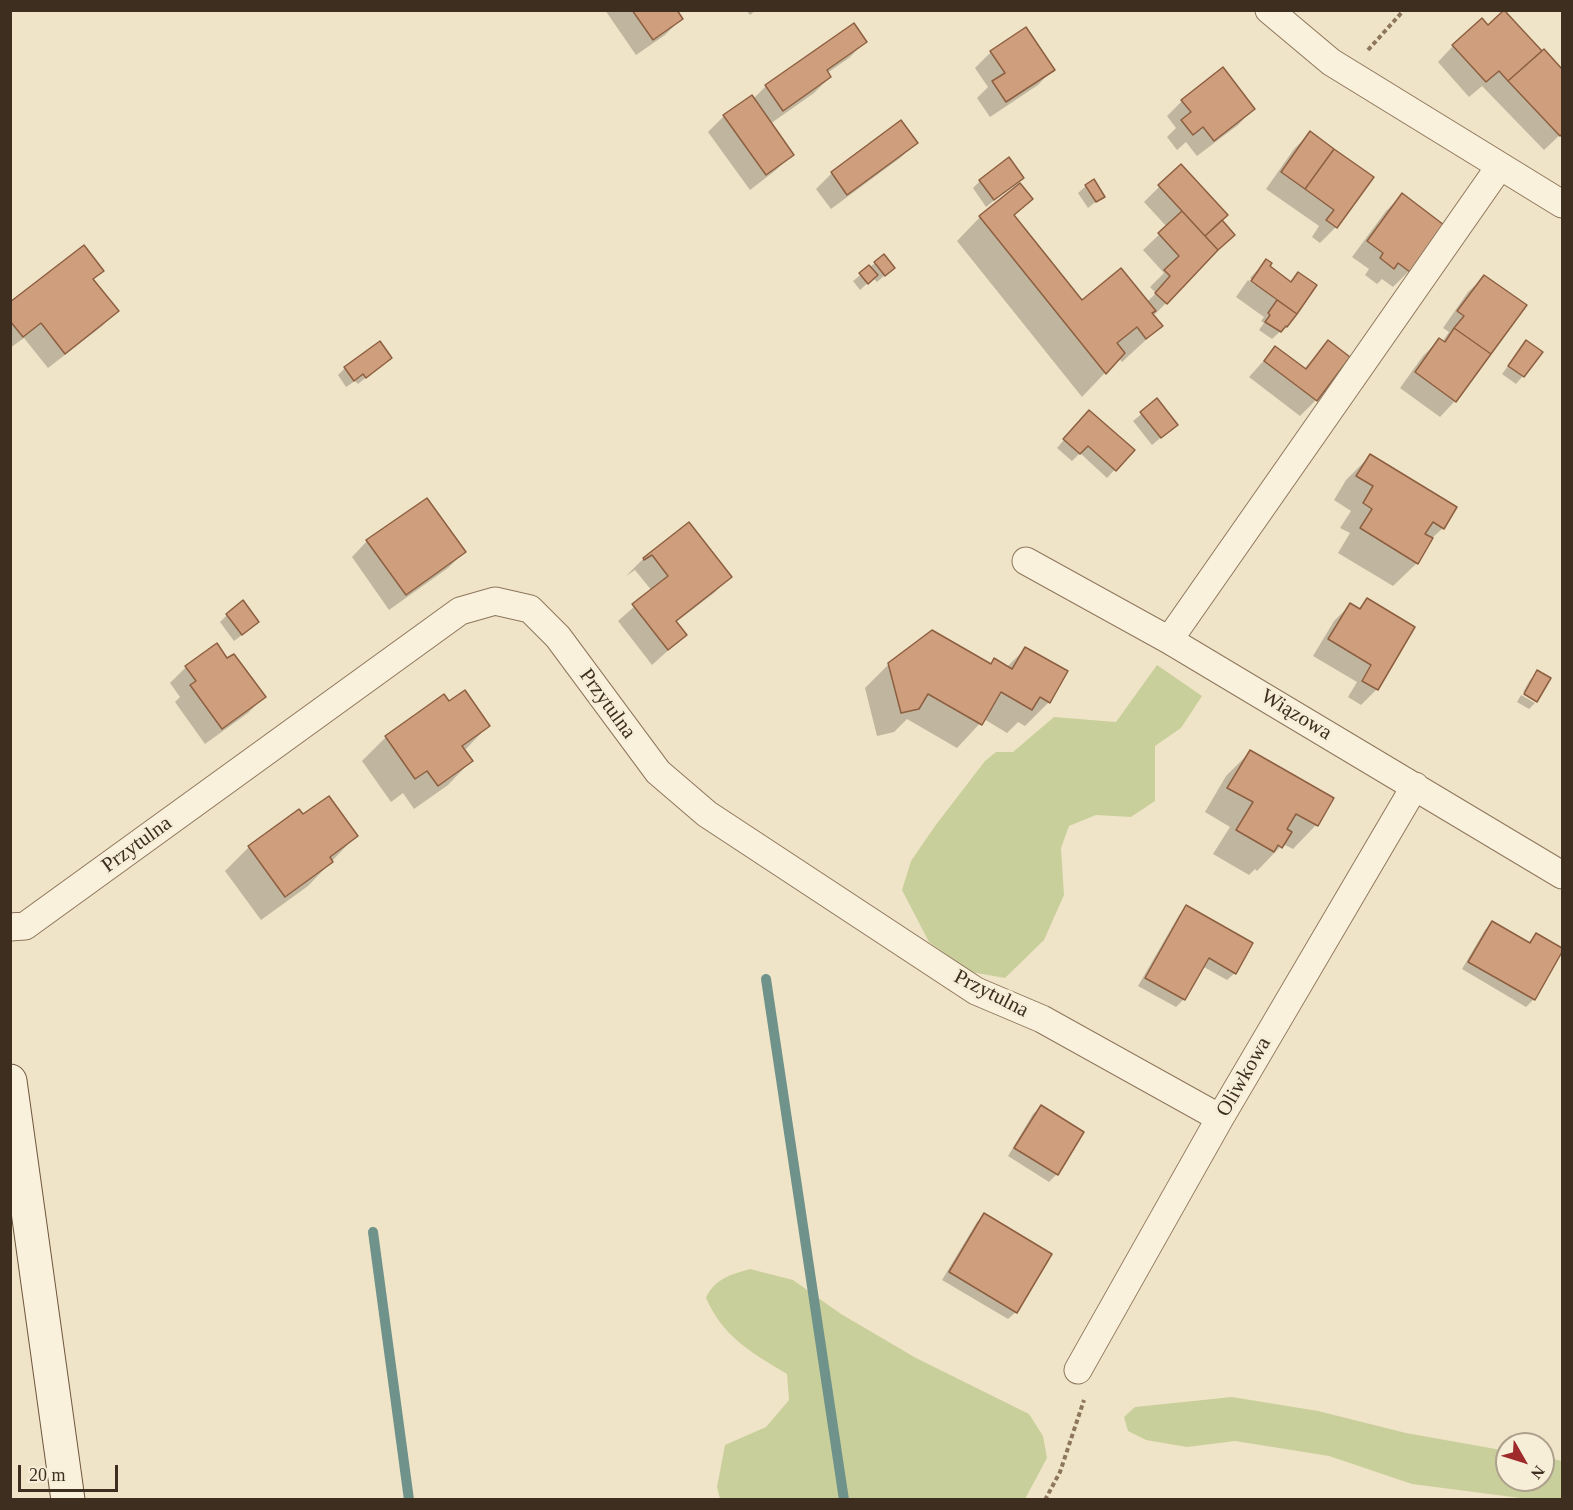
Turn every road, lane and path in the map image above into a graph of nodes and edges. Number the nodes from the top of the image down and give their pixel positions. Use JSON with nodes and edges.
{"nodes":[{"id":1,"x":1269,"y":10,"type":"edge"},
{"id":2,"x":1404,"y":10,"type":"edge"},
{"id":3,"x":1348,"y":73,"type":"junction"},
{"id":4,"x":1500,"y":166,"type":"junction"},
{"id":5,"x":1563,"y":204,"type":"edge"},
{"id":6,"x":1026,"y":561,"type":"dead end"},
{"id":7,"x":1169,"y":640,"type":"junction"},
{"id":8,"x":1415,"y":786,"type":"junction"},
{"id":9,"x":1563,"y":875,"type":"edge"},
{"id":10,"x":10,"y":927,"type":"edge"},
{"id":11,"x":10,"y":1081,"type":"edge"},
{"id":12,"x":1220,"y":1118,"type":"junction"},
{"id":13,"x":1078,"y":1370,"type":"joint"},
{"id":14,"x":68,"y":1500,"type":"edge"},
{"id":15,"x":1045,"y":1500,"type":"edge"}],
"edges":[{"from":1,"to":3,"type":"street"},
{"from":2,"to":3,"type":"path"},
{"from":3,"to":4,"type":"street"},
{"from":4,"to":5,"type":"street"},
{"from":4,"to":7,"type":"street"},
{"from":6,"to":7,"type":"street","name":"Wiązowa"},
{"from":7,"to":8,"type":"street","name":"Wiązowa"},
{"from":8,"to":9,"type":"street","name":"Wiązowa"},
{"from":8,"to":12,"type":"street","name":"Oliwkowa"},
{"from":10,"to":12,"type":"street","name":"Przytulna"},
{"from":11,"to":14,"type":"street"},
{"from":12,"to":13,"type":"street","name":"Oliwkowa"},
{"from":13,"to":15,"type":"path"}]}
